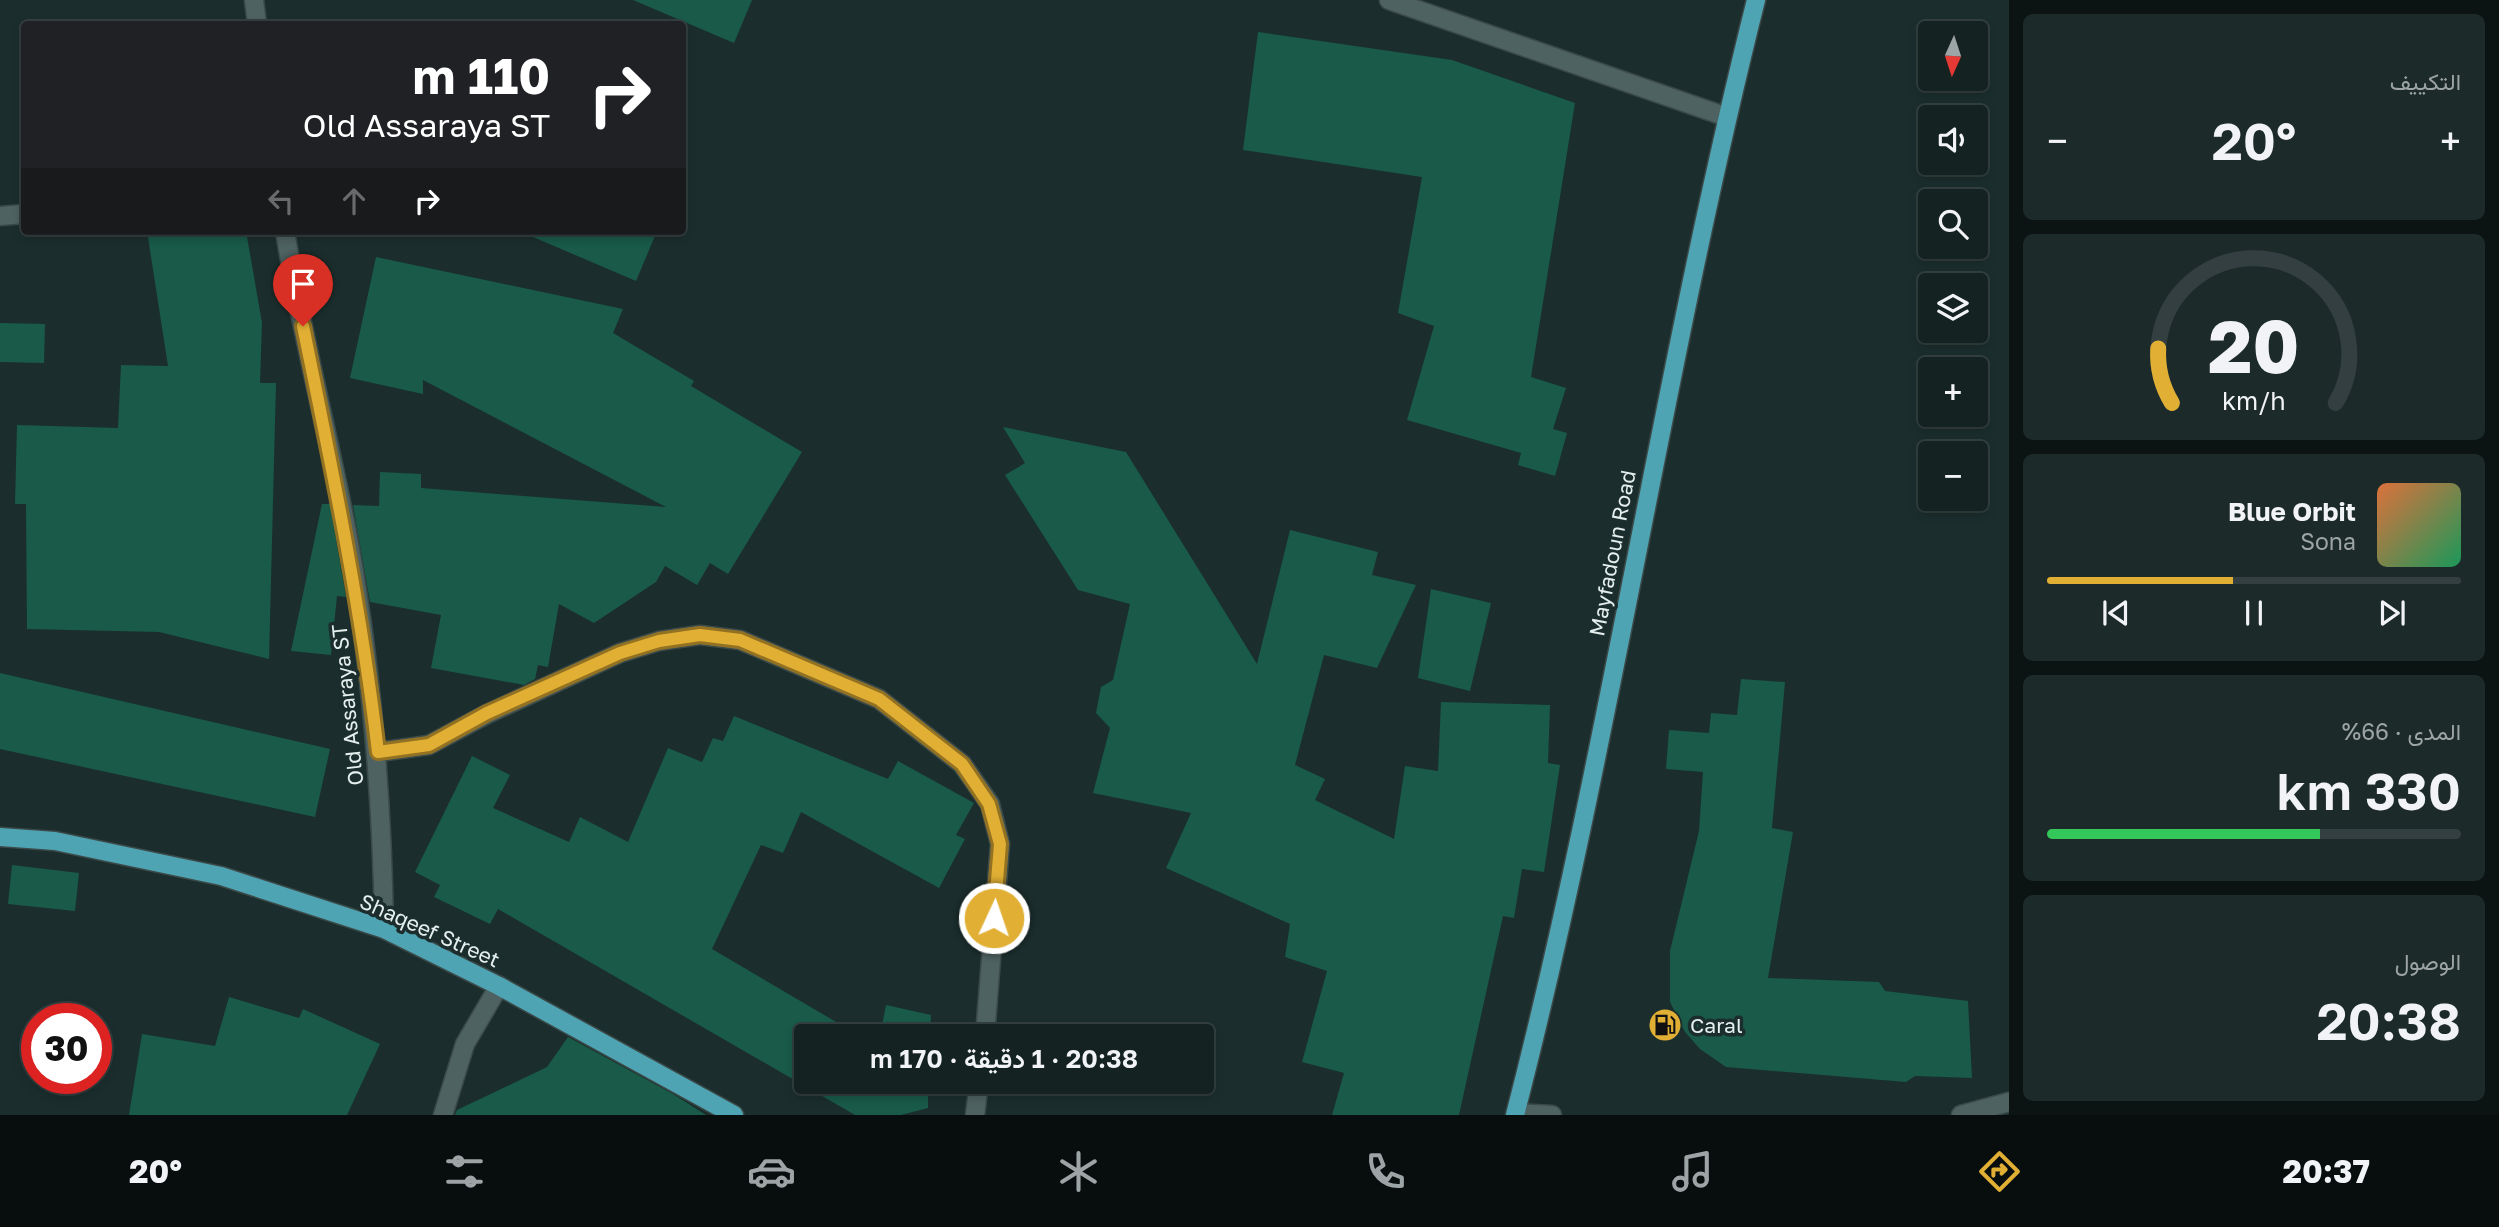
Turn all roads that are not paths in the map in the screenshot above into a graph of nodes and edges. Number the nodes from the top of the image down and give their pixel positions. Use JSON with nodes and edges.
{"nodes":[{"id":1,"x":254,"y":0,"type":"edge"},
{"id":2,"x":1389,"y":0,"type":"edge"},
{"id":3,"x":1756,"y":0,"type":"edge"},
{"id":4,"x":257,"y":21,"type":"edge"},
{"id":5,"x":1727,"y":117,"type":"junction"},
{"id":6,"x":21,"y":214,"type":"edge"},
{"id":7,"x":0,"y":216,"type":"edge"},
{"id":8,"x":286,"y":235,"type":"edge"},
{"id":9,"x":378,"y":752,"type":"junction"},
{"id":10,"x":0,"y":837,"type":"edge"},
{"id":11,"x":384,"y":929,"type":"junction"},
{"id":12,"x":499,"y":986,"type":"junction"},
{"id":13,"x":986,"y":1024,"type":"edge"},
{"id":14,"x":978,"y":1094,"type":"edge"},
{"id":15,"x":2009,"y":1102,"type":"edge"},
{"id":16,"x":1516,"y":1114,"type":"edge"},
{"id":17,"x":443,"y":1115,"type":"edge"},
{"id":18,"x":734,"y":1115,"type":"edge"},
{"id":19,"x":975,"y":1115,"type":"edge"},
{"id":20,"x":1552,"y":1115,"type":"edge"},
{"id":21,"x":1961,"y":1115,"type":"edge"}],
"edges":[{"from":1,"to":4,"type":"street"},
{"from":2,"to":5,"type":"street"},
{"from":3,"to":5,"type":"main road","name":"Mayfadoun Road"},
{"from":5,"to":16,"type":"main road","name":"Mayfadoun Road"},
{"from":6,"to":7,"type":"street"},
{"from":8,"to":9,"type":"street","name":"Old Assaraya ST"},
{"from":9,"to":11,"type":"street","name":"Old Assaraya ST"},
{"from":9,"to":13,"type":"street"},
{"from":10,"to":11,"type":"main road","name":"Shaqeef Street"},
{"from":11,"to":12,"type":"main road","name":"Shaqeef Street"},
{"from":12,"to":17,"type":"street"},
{"from":12,"to":18,"type":"main road","name":"Shaqeef Street"},
{"from":14,"to":19,"type":"street"},
{"from":15,"to":21,"type":"street"},
{"from":16,"to":20,"type":"street"}]}
